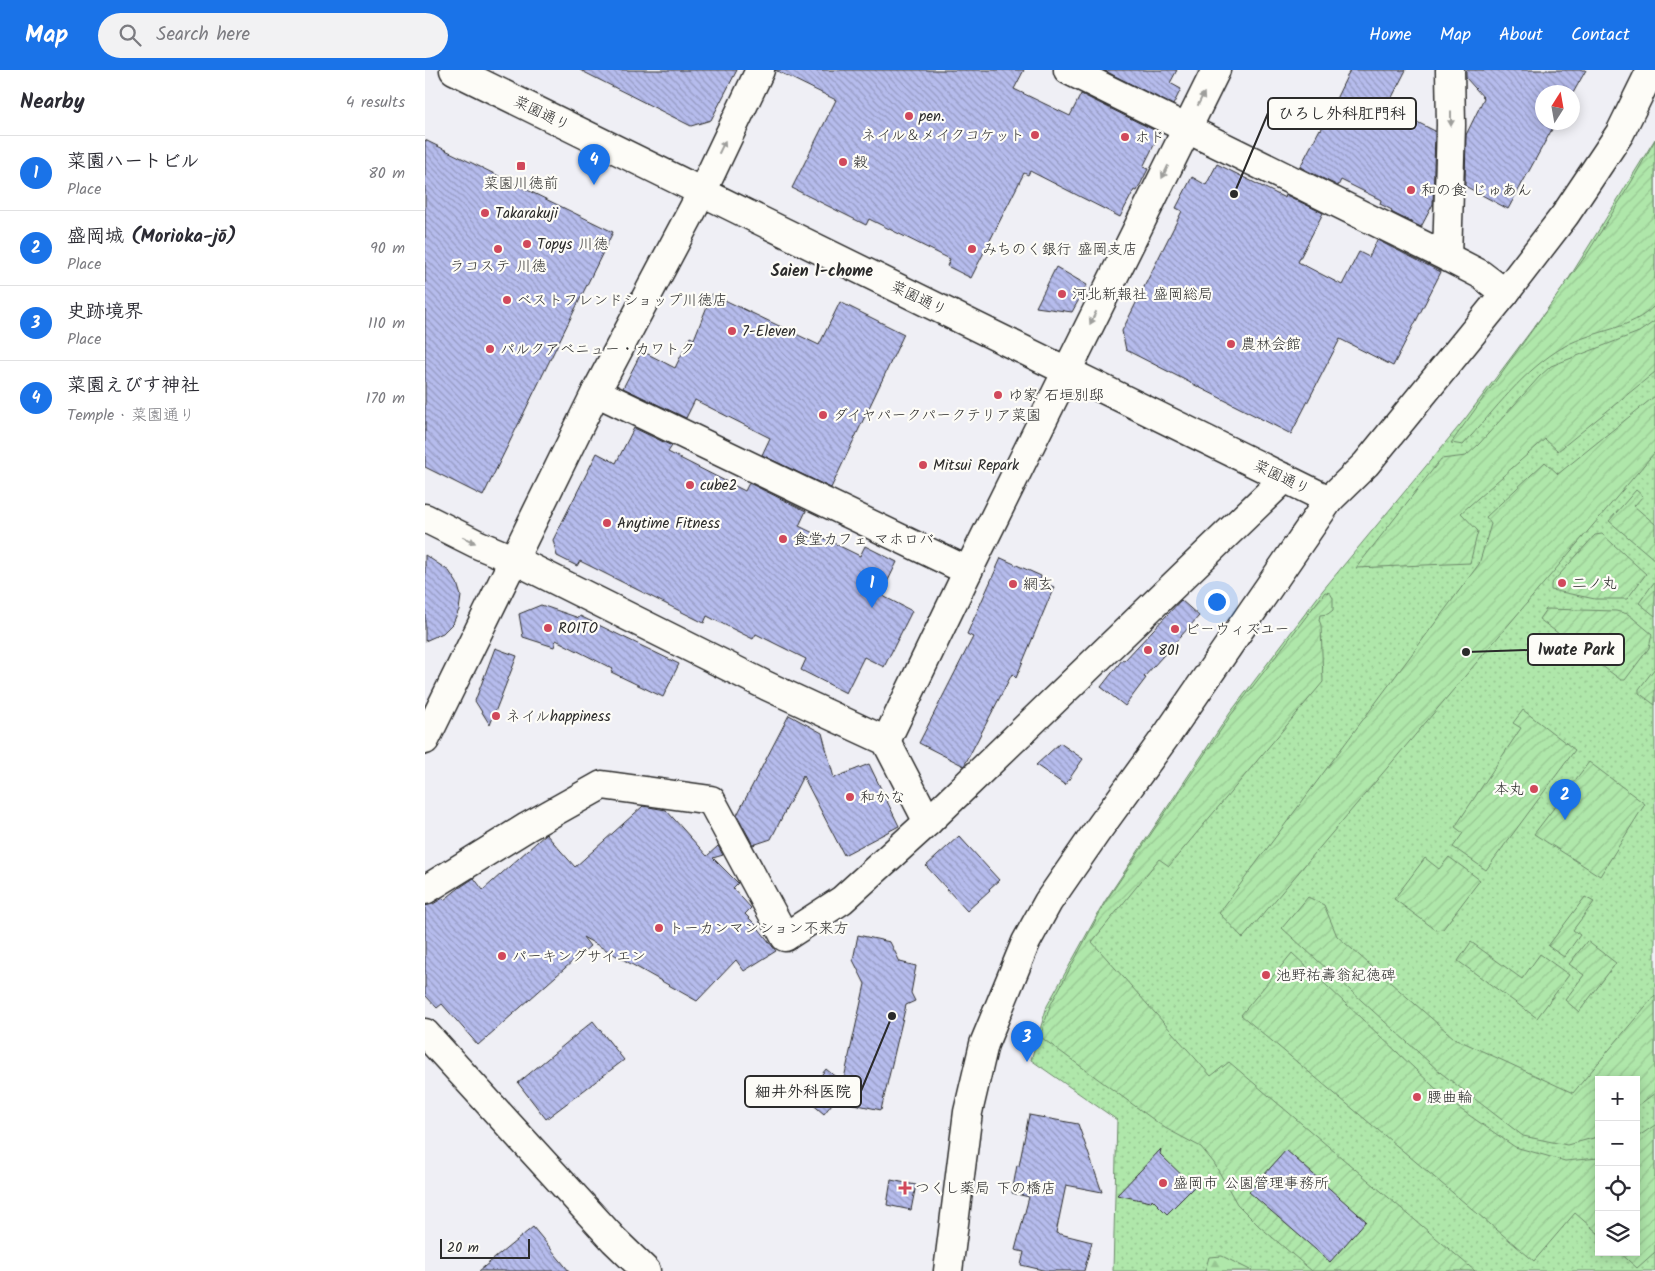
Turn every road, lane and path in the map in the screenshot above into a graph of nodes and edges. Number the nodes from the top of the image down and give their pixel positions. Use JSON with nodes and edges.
{"nodes":[{"id":1,"x":454,"y":70,"type":"edge"},
{"id":2,"x":760,"y":70,"type":"edge"},
{"id":3,"x":1067,"y":70,"type":"edge"},
{"id":4,"x":1216,"y":70,"type":"edge"},
{"id":5,"x":1450,"y":70,"type":"edge"},
{"id":6,"x":1651,"y":70,"type":"edge"},
{"id":7,"x":1187,"y":128,"type":"junction"},
{"id":8,"x":702,"y":192,"type":"junction"},
{"id":9,"x":1447,"y":257,"type":"junction"},
{"id":10,"x":1505,"y":293,"type":"junction"},
{"id":11,"x":1067,"y":371,"type":"junction"},
{"id":12,"x":596,"y":392,"type":"junction"},
{"id":13,"x":1285,"y":478,"type":"junction"},
{"id":14,"x":1329,"y":500,"type":"junction"},
{"id":15,"x":425,"y":518,"type":"edge"},
{"id":16,"x":515,"y":560,"type":"junction"},
{"id":17,"x":968,"y":571,"type":"junction"},
{"id":18,"x":425,"y":740,"type":"edge"},
{"id":19,"x":885,"y":741,"type":"junction"},
{"id":20,"x":927,"y":822,"type":"junction"},
{"id":21,"x":425,"y":890,"type":"edge"},
{"id":22,"x":425,"y":1033,"type":"edge"},
{"id":23,"x":646,"y":1271,"type":"edge"},
{"id":24,"x":948,"y":1271,"type":"edge"}],
"edges":[{"from":1,"to":8,"type":"street","name":"菜園通り"},
{"from":8,"to":2,"type":"street","one_way":true},
{"from":3,"to":7,"type":"street"},
{"from":7,"to":4,"type":"street","one_way":true},
{"from":5,"to":9,"type":"street","one_way":true},
{"from":6,"to":10,"type":"street"},
{"from":7,"to":9,"type":"street"},
{"from":7,"to":11,"type":"street","one_way":true},
{"from":8,"to":11,"type":"street","name":"菜園通り"},
{"from":8,"to":12,"type":"street"},
{"from":9,"to":10,"type":"street"},
{"from":10,"to":14,"type":"street"},
{"from":11,"to":13,"type":"street","name":"菜園通り"},
{"from":11,"to":17,"type":"street"},
{"from":12,"to":16,"type":"street"},
{"from":12,"to":17,"type":"street"},
{"from":13,"to":14,"type":"street","name":"菜園通り"},
{"from":13,"to":20,"type":"street"},
{"from":14,"to":24,"type":"street"},
{"from":15,"to":16,"type":"street","one_way":true},
{"from":16,"to":18,"type":"street"},
{"from":16,"to":19,"type":"street"},
{"from":17,"to":19,"type":"street"},
{"from":19,"to":20,"type":"street"},
{"from":20,"to":21,"type":"street"},
{"from":22,"to":23,"type":"street"}]}
